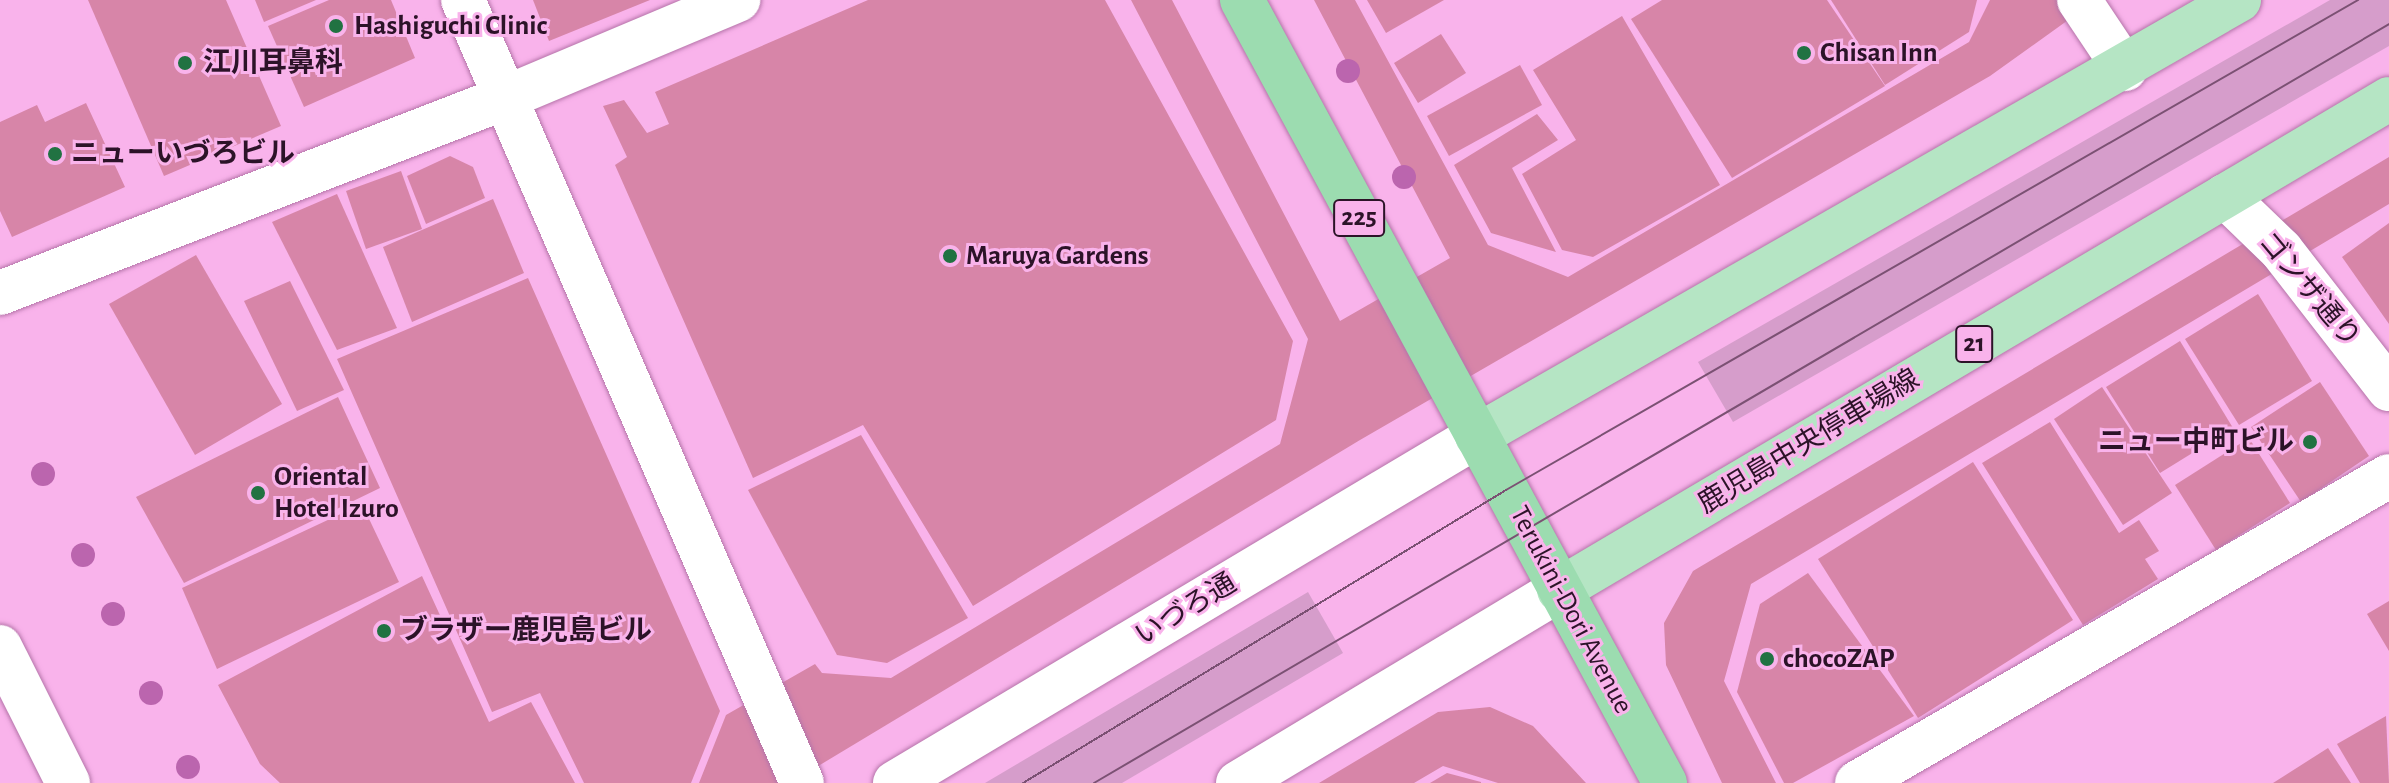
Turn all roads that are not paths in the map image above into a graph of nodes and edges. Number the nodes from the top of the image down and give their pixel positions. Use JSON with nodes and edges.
{"nodes":[{"id":1,"x":463,"y":0,"type":"edge"},
{"id":2,"x":738,"y":0,"type":"edge"},
{"id":3,"x":1242,"y":0,"type":"edge"},
{"id":4,"x":2079,"y":0,"type":"edge"},
{"id":5,"x":2239,"y":0,"type":"edge"},
{"id":6,"x":2125,"y":69,"type":"junction"},
{"id":7,"x":507,"y":97,"type":"junction"},
{"id":8,"x":2389,"y":99,"type":"edge"},
{"id":9,"x":2225,"y":196,"type":"junction"},
{"id":10,"x":0,"y":293,"type":"edge"},
{"id":11,"x":2389,"y":389,"type":"edge"},
{"id":12,"x":1477,"y":436,"type":"junction"},
{"id":13,"x":2389,"y":476,"type":"edge"},
{"id":14,"x":1559,"y":590,"type":"junction"},
{"id":15,"x":0,"y":647,"type":"edge"},
{"id":16,"x":68,"y":783,"type":"edge"},
{"id":17,"x":802,"y":783,"type":"edge"},
{"id":18,"x":895,"y":783,"type":"edge"},
{"id":19,"x":1238,"y":783,"type":"edge"},
{"id":20,"x":1665,"y":783,"type":"edge"},
{"id":21,"x":1857,"y":783,"type":"edge"}],
"edges":[{"from":1,"to":7,"type":"street"},
{"from":2,"to":7,"type":"street"},
{"from":3,"to":12,"type":"highway","number":"225"},
{"from":4,"to":6,"type":"street"},
{"from":5,"to":6,"type":"main road"},
{"from":6,"to":12,"type":"main road"},
{"from":7,"to":10,"type":"street"},
{"from":7,"to":17,"type":"street"},
{"from":8,"to":9,"type":"main road","name":"鹿児島中央停車場線","number":"21"},
{"from":9,"to":11,"type":"street","name":"ゴンザ通り"},
{"from":9,"to":14,"type":"main road","name":"鹿児島中央停車場線","number":"21"},
{"from":12,"to":14,"type":"highway","name":"Terukini-Dori Avenue","number":"225"},
{"from":12,"to":18,"type":"street","name":"いづろ通"},
{"from":13,"to":21,"type":"street"},
{"from":14,"to":19,"type":"street"},
{"from":14,"to":20,"type":"highway","name":"Terukini-Dori Avenue","number":"225"},
{"from":15,"to":16,"type":"street"}]}
